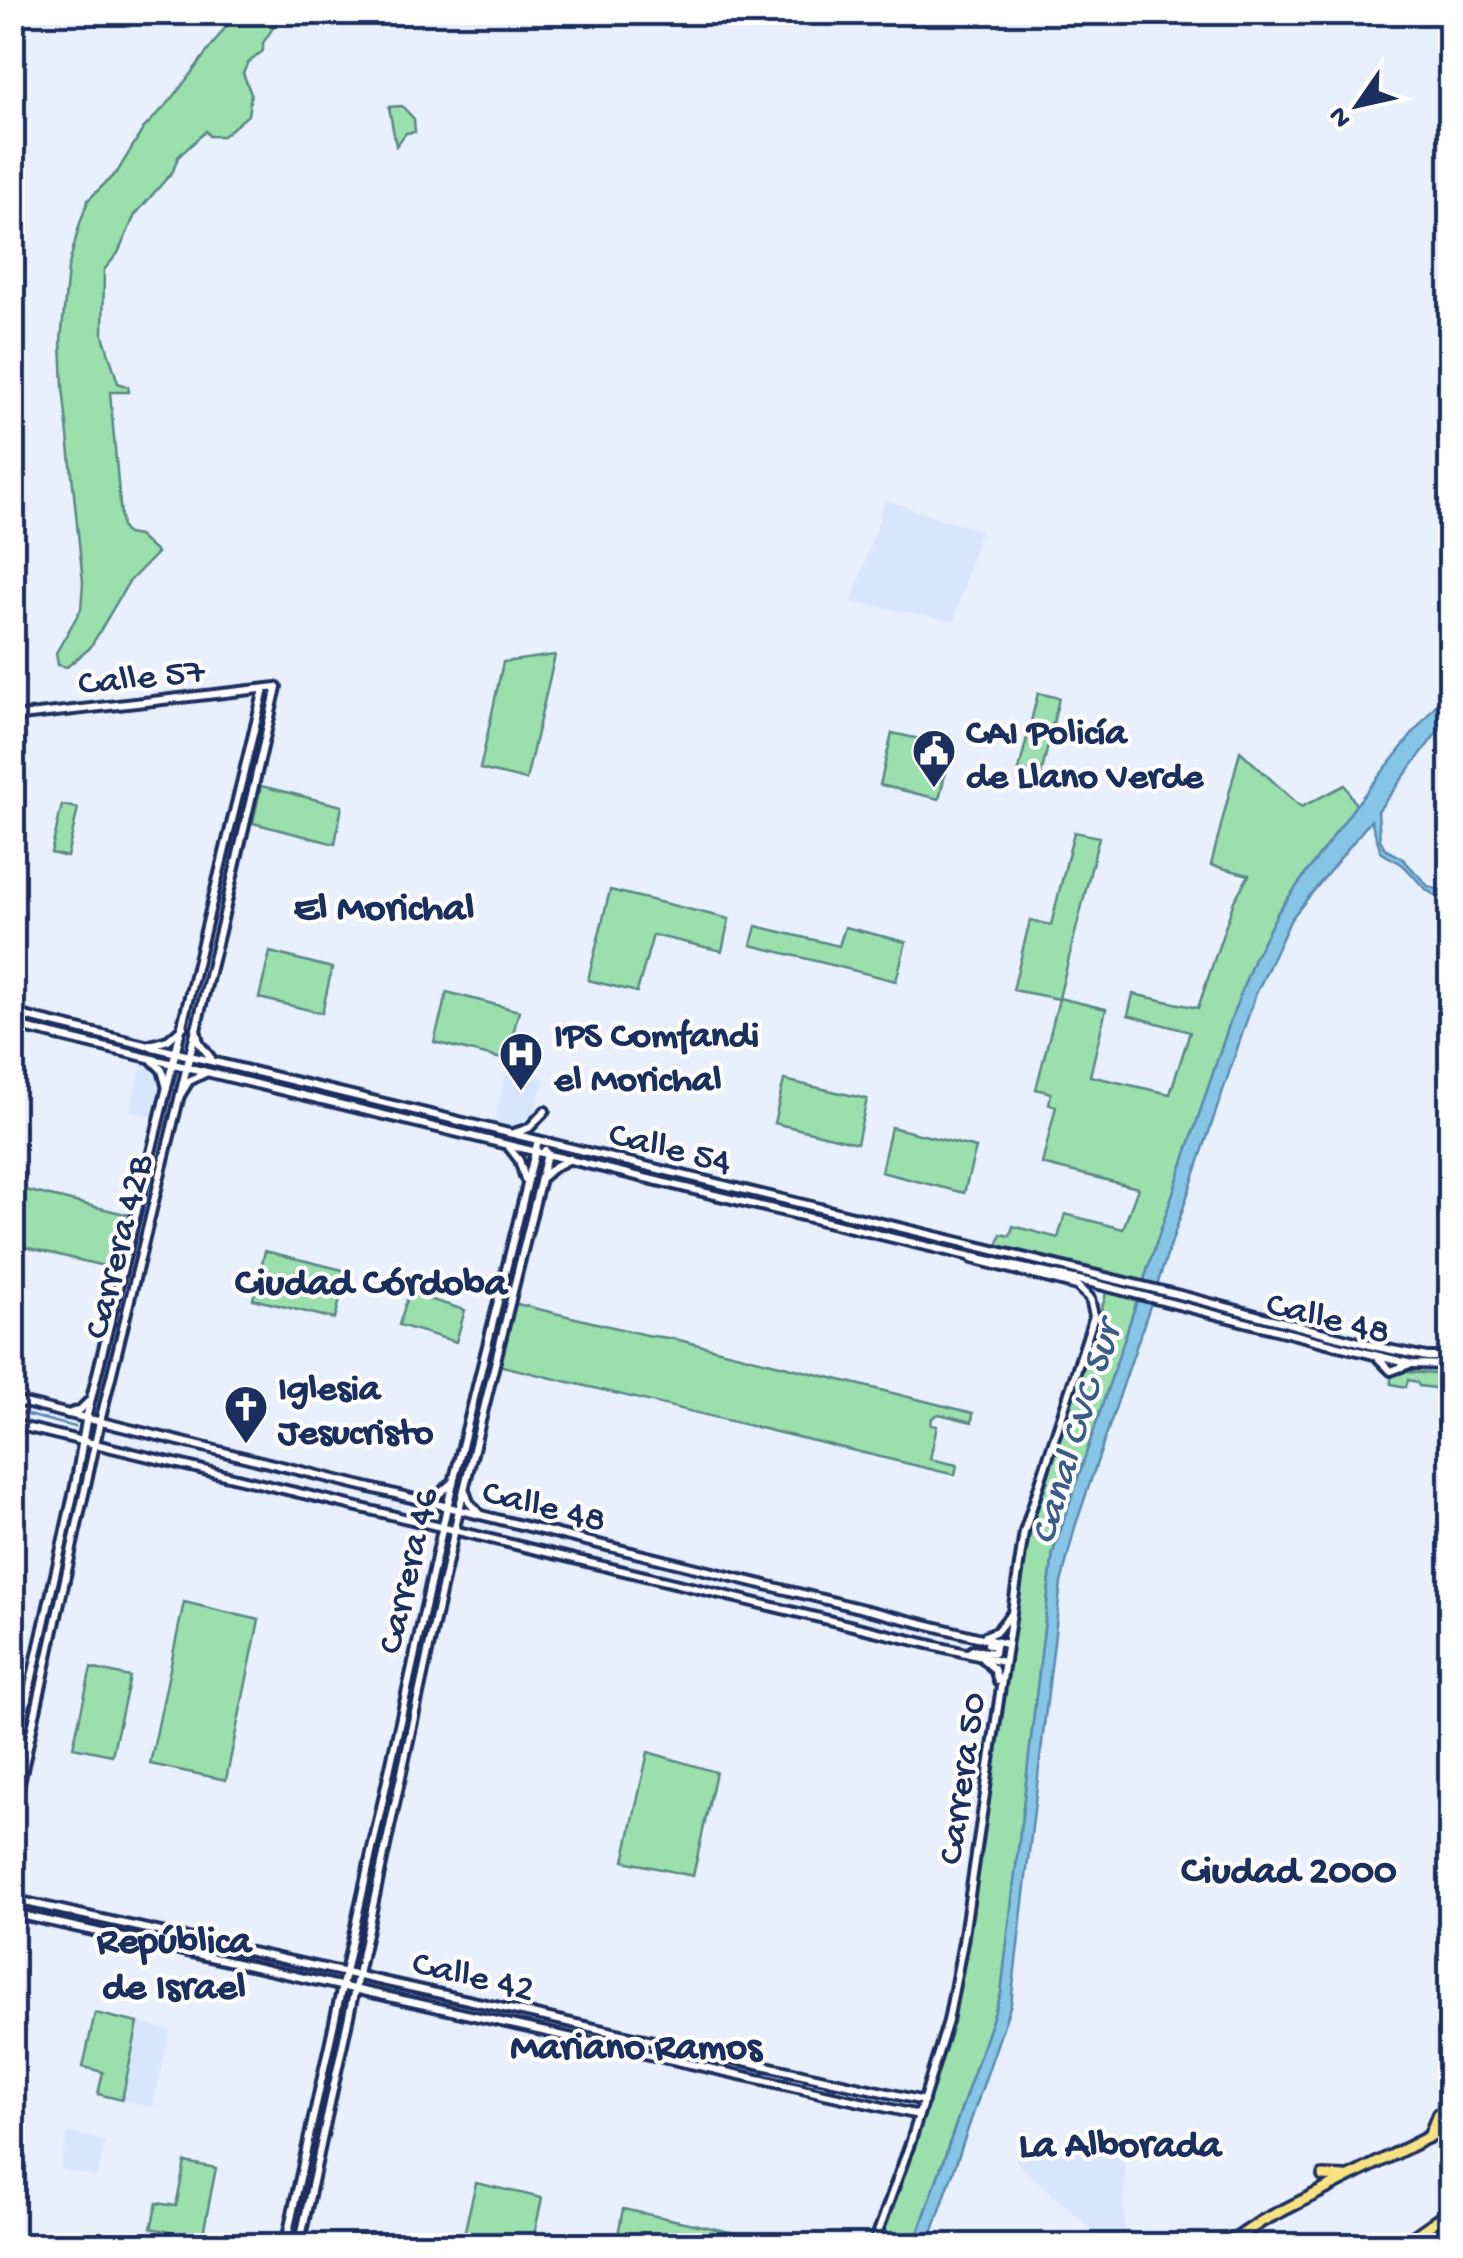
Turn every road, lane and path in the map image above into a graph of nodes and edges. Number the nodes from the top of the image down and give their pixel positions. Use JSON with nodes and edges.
{"nodes":[{"id":1,"x":276,"y":687,"type":"joint"},
{"id":2,"x":264,"y":689,"type":"junction"},
{"id":3,"x":12,"y":716,"type":"edge"},
{"id":4,"x":12,"y":1012,"type":"edge"},
{"id":5,"x":12,"y":1025,"type":"edge"},
{"id":6,"x":183,"y":1026,"type":"junction"},
{"id":7,"x":196,"y":1029,"type":"junction"},
{"id":8,"x":148,"y":1046,"type":"junction"},
{"id":9,"x":176,"y":1052,"type":"junction"},
{"id":10,"x":143,"y":1056,"type":"junction"},
{"id":11,"x":190,"y":1056,"type":"junction"},
{"id":12,"x":173,"y":1064,"type":"junction"},
{"id":13,"x":225,"y":1065,"type":"junction"},
{"id":14,"x":187,"y":1067,"type":"junction"},
{"id":15,"x":213,"y":1074,"type":"junction"},
{"id":16,"x":167,"y":1088,"type":"junction"},
{"id":17,"x":180,"y":1094,"type":"junction"},
{"id":18,"x":161,"y":1109,"type":"junction"},
{"id":19,"x":544,"y":1112,"type":"dead end"},
{"id":20,"x":176,"y":1115,"type":"junction"},
{"id":21,"x":512,"y":1133,"type":"junction"},
{"id":22,"x":538,"y":1140,"type":"junction"},
{"id":23,"x":508,"y":1145,"type":"junction"},
{"id":24,"x":533,"y":1151,"type":"junction"},
{"id":25,"x":547,"y":1154,"type":"junction"},
{"id":26,"x":571,"y":1159,"type":"junction"},
{"id":27,"x":526,"y":1182,"type":"junction"},
{"id":28,"x":538,"y":1186,"type":"junction"},
{"id":29,"x":513,"y":1234,"type":"junction"},
{"id":30,"x":526,"y":1237,"type":"junction"},
{"id":31,"x":955,"y":1253,"type":"junction"},
{"id":32,"x":1094,"y":1279,"type":"junction"},
{"id":33,"x":1198,"y":1305,"type":"junction"},
{"id":34,"x":1094,"y":1316,"type":"joint"},
{"id":35,"x":1450,"y":1356,"type":"edge"},
{"id":36,"x":1450,"y":1365,"type":"edge"},
{"id":37,"x":91,"y":1399,"type":"junction"},
{"id":38,"x":12,"y":1400,"type":"edge"},
{"id":39,"x":105,"y":1402,"type":"junction"},
{"id":40,"x":64,"y":1414,"type":"junction"},
{"id":41,"x":86,"y":1419,"type":"junction"},
{"id":42,"x":100,"y":1422,"type":"junction"},
{"id":43,"x":12,"y":1424,"type":"edge"},
{"id":44,"x":122,"y":1428,"type":"junction"},
{"id":45,"x":84,"y":1440,"type":"junction"},
{"id":46,"x":95,"y":1443,"type":"junction"},
{"id":47,"x":453,"y":1481,"type":"junction"},
{"id":48,"x":465,"y":1486,"type":"junction"},
{"id":49,"x":423,"y":1502,"type":"junction"},
{"id":50,"x":447,"y":1508,"type":"junction"},
{"id":51,"x":459,"y":1510,"type":"junction"},
{"id":52,"x":480,"y":1515,"type":"junction"},
{"id":53,"x":443,"y":1526,"type":"junction"},
{"id":54,"x":455,"y":1529,"type":"junction"},
{"id":55,"x":1011,"y":1610,"type":"junction"},
{"id":56,"x":976,"y":1637,"type":"junction"},
{"id":57,"x":1006,"y":1644,"type":"junction"},
{"id":58,"x":967,"y":1654,"type":"junction"},
{"id":59,"x":980,"y":1657,"type":"junction"},
{"id":60,"x":1003,"y":1662,"type":"junction"},
{"id":61,"x":1000,"y":1687,"type":"junction"},
{"id":62,"x":12,"y":1766,"type":"edge"},
{"id":63,"x":12,"y":1819,"type":"edge"},
{"id":64,"x":12,"y":1900,"type":"edge"},
{"id":65,"x":12,"y":1913,"type":"edge"},
{"id":66,"x":345,"y":1972,"type":"junction"},
{"id":67,"x":358,"y":1975,"type":"junction"},
{"id":68,"x":342,"y":1986,"type":"junction"},
{"id":69,"x":354,"y":1989,"type":"junction"},
{"id":70,"x":924,"y":2101,"type":"junction"},
{"id":71,"x":1438,"y":2114,"type":"dead end"},
{"id":72,"x":919,"y":2116,"type":"junction"},
{"id":73,"x":1450,"y":2126,"type":"edge"},
{"id":74,"x":1429,"y":2137,"type":"junction"},
{"id":75,"x":1323,"y":2176,"type":"dead end"},
{"id":76,"x":1348,"y":2177,"type":"junction"},
{"id":77,"x":1450,"y":2210,"type":"edge"},
{"id":78,"x":1450,"y":2230,"type":"edge"},
{"id":79,"x":1403,"y":2243,"type":"edge"},
{"id":80,"x":285,"y":2246,"type":"edge"},
{"id":81,"x":298,"y":2246,"type":"edge"},
{"id":82,"x":873,"y":2246,"type":"edge"},
{"id":83,"x":1225,"y":2246,"type":"edge"},
{"id":84,"x":1434,"y":2246,"type":"edge"}],
"edges":[{"from":1,"to":2,"type":"street","name":"Calle 57"},
{"from":1,"to":7,"type":"street","name":"Carrera 42B"},
{"from":2,"to":3,"type":"street","name":"Calle 57"},
{"from":2,"to":6,"type":"street","name":"Carrera 42B"},
{"from":4,"to":8,"type":"street","name":"Calle 54"},
{"from":5,"to":10,"type":"street","name":"Calle 54"},
{"from":6,"to":8,"type":"street"},
{"from":6,"to":9,"type":"street","name":"Carrera 42B"},
{"from":7,"to":11,"type":"street","name":"Carrera 42B"},
{"from":7,"to":13,"type":"street"},
{"from":8,"to":9,"type":"street","name":"Calle 54"},
{"from":9,"to":11,"type":"street","name":"Calle 54"},
{"from":9,"to":12,"type":"street","name":"Carrera 42B"},
{"from":10,"to":12,"type":"street","name":"Calle 54"},
{"from":10,"to":16,"type":"street"},
{"from":11,"to":13,"type":"street","name":"Calle 54"},
{"from":11,"to":14,"type":"street","name":"Carrera 42B"},
{"from":12,"to":14,"type":"street","name":"Calle 54"},
{"from":12,"to":16,"type":"street","name":"Carrera 42B"},
{"from":13,"to":21,"type":"street","name":"Calle 54"},
{"from":14,"to":15,"type":"street","name":"Calle 54"},
{"from":14,"to":17,"type":"street","name":"Carrera 42B"},
{"from":15,"to":17,"type":"street"},
{"from":15,"to":23,"type":"street","name":"Calle 54"},
{"from":16,"to":18,"type":"street","name":"Carrera 42B"},
{"from":17,"to":20,"type":"street","name":"Carrera 42B"},
{"from":18,"to":20,"type":"street"},
{"from":18,"to":37,"type":"street","name":"Carrera 42B"},
{"from":19,"to":21,"type":"street"},
{"from":20,"to":39,"type":"street","name":"Carrera 42B"},
{"from":21,"to":22,"type":"street","name":"Calle 54"},
{"from":22,"to":24,"type":"street","name":"Carrera 46"},
{"from":22,"to":25,"type":"street"},
{"from":22,"to":32,"type":"street","name":"Calle 54"},
{"from":23,"to":24,"type":"street","name":"Calle 54"},
{"from":23,"to":27,"type":"street"},
{"from":24,"to":25,"type":"street","name":"Calle 54"},
{"from":24,"to":27,"type":"street","name":"Carrera 46"},
{"from":25,"to":26,"type":"street","name":"Calle 54"},
{"from":25,"to":28,"type":"street","name":"Carrera 46"},
{"from":26,"to":28,"type":"street"},
{"from":26,"to":31,"type":"street","name":"Calle 54"},
{"from":27,"to":29,"type":"street","name":"Carrera 46"},
{"from":28,"to":30,"type":"street","name":"Carrera 46"},
{"from":29,"to":30,"type":"street"},
{"from":29,"to":47,"type":"street","name":"Carrera 46"},
{"from":30,"to":48,"type":"street","name":"Carrera 46"},
{"from":31,"to":32,"type":"street","name":"Calle 54"},
{"from":31,"to":34,"type":"street","name":"Calle 54"},
{"from":32,"to":33,"type":"street","name":"Calle 54"},
{"from":33,"to":35,"type":"street","name":"Calle 48"},
{"from":33,"to":36,"type":"street","name":"Calle 48"},
{"from":34,"to":55,"type":"street","name":"Carrera 50"},
{"from":37,"to":40,"type":"street"},
{"from":37,"to":41,"type":"street","name":"Carrera 42B"},
{"from":38,"to":40,"type":"street","name":"Calle 48"},
{"from":39,"to":42,"type":"street","name":"Carrera 42B"},
{"from":39,"to":44,"type":"street"},
{"from":40,"to":41,"type":"street","name":"Calle 48"},
{"from":41,"to":42,"type":"street","name":"Calle 48"},
{"from":41,"to":45,"type":"street","name":"Carrera 42B"},
{"from":42,"to":44,"type":"street","name":"Calle 48"},
{"from":42,"to":46,"type":"street","name":"Carrera 42B"},
{"from":43,"to":45,"type":"street","name":"Calle 48"},
{"from":44,"to":49,"type":"street","name":"Calle 48"},
{"from":45,"to":46,"type":"street","name":"Calle 48"},
{"from":45,"to":62,"type":"street","name":"Carrera 42B"},
{"from":46,"to":53,"type":"street","name":"Calle 48"},
{"from":46,"to":63,"type":"street","name":"Carrera 42B"},
{"from":47,"to":49,"type":"street"},
{"from":47,"to":50,"type":"street","name":"Carrera 46"},
{"from":48,"to":51,"type":"street","name":"Carrera 46"},
{"from":48,"to":52,"type":"street"},
{"from":49,"to":50,"type":"street","name":"Calle 48"},
{"from":50,"to":51,"type":"street","name":"Calle 48"},
{"from":50,"to":53,"type":"street","name":"Carrera 46"},
{"from":51,"to":52,"type":"street","name":"Calle 48"},
{"from":51,"to":54,"type":"street","name":"Carrera 46"},
{"from":52,"to":56,"type":"street","name":"Calle 48"},
{"from":53,"to":54,"type":"street","name":"Calle 48"},
{"from":53,"to":66,"type":"street","name":"Carrera 46"},
{"from":54,"to":58,"type":"street","name":"Calle 48"},
{"from":54,"to":67,"type":"street","name":"Carrera 46"},
{"from":55,"to":56,"type":"street"},
{"from":55,"to":57,"type":"street","name":"Carrera 50"},
{"from":56,"to":57,"type":"street","name":"Calle 48"},
{"from":56,"to":58,"type":"street"},
{"from":57,"to":60,"type":"street","name":"Carrera 50"},
{"from":58,"to":59,"type":"street","name":"Calle 48"},
{"from":59,"to":60,"type":"street","name":"Calle 48"},
{"from":59,"to":61,"type":"street"},
{"from":60,"to":61,"type":"street","name":"Carrera 50"},
{"from":61,"to":70,"type":"street","name":"Carrera 50"},
{"from":64,"to":66,"type":"street","name":"Calle 42"},
{"from":65,"to":68,"type":"street","name":"Calle 42"},
{"from":66,"to":67,"type":"street","name":"Calle 42"},
{"from":66,"to":68,"type":"street","name":"Carrera 46"},
{"from":67,"to":69,"type":"street","name":"Carrera 46"},
{"from":67,"to":70,"type":"street","name":"Calle 42"},
{"from":68,"to":69,"type":"street","name":"Calle 42"},
{"from":68,"to":80,"type":"street","name":"Carrera 46"},
{"from":69,"to":72,"type":"street","name":"Calle 42"},
{"from":69,"to":81,"type":"street","name":"Carrera 46"},
{"from":70,"to":72,"type":"street","name":"Carrera 50"},
{"from":71,"to":74,"type":"highway"},
{"from":72,"to":82,"type":"street","name":"Carrera 50"},
{"from":73,"to":74,"type":"highway"},
{"from":74,"to":76,"type":"highway"},
{"from":75,"to":76,"type":"highway"},
{"from":76,"to":83,"type":"highway"},
{"from":77,"to":79,"type":"highway"},
{"from":78,"to":84,"type":"street"}]}
